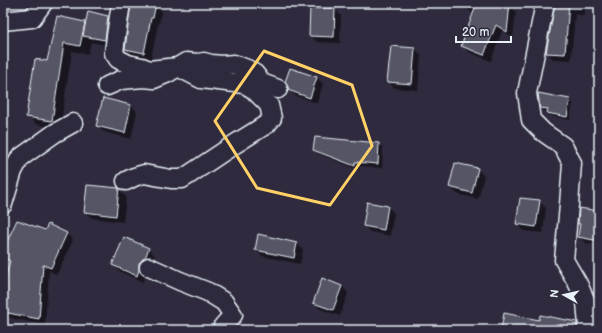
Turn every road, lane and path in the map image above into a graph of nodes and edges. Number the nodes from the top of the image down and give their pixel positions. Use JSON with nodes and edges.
{"nodes":[{"id":1,"x":43,"y":3,"type":"edge"},
{"id":2,"x":121,"y":3,"type":"edge"},
{"id":3,"x":545,"y":3,"type":"edge"},
{"id":4,"x":3,"y":21,"type":"edge"},
{"id":5,"x":178,"y":67,"type":"junction"},
{"id":6,"x":107,"y":86,"type":"dead end"},
{"id":7,"x":278,"y":89,"type":"dead end"},
{"id":8,"x":72,"y":123,"type":"dead end"},
{"id":9,"x":126,"y":182,"type":"dead end"},
{"id":10,"x":3,"y":204,"type":"edge"},
{"id":11,"x":149,"y":267,"type":"dead end"},
{"id":12,"x":222,"y":330,"type":"edge"},
{"id":13,"x":586,"y":330,"type":"edge"}],
"edges":[{"from":1,"to":4,"type":"street"},
{"from":2,"to":5,"type":"street"},
{"from":3,"to":13,"type":"street"},
{"from":5,"to":6,"type":"street"},
{"from":5,"to":7,"type":"street"},
{"from":5,"to":9,"type":"street"},
{"from":8,"to":10,"type":"street"},
{"from":11,"to":12,"type":"street"}]}
